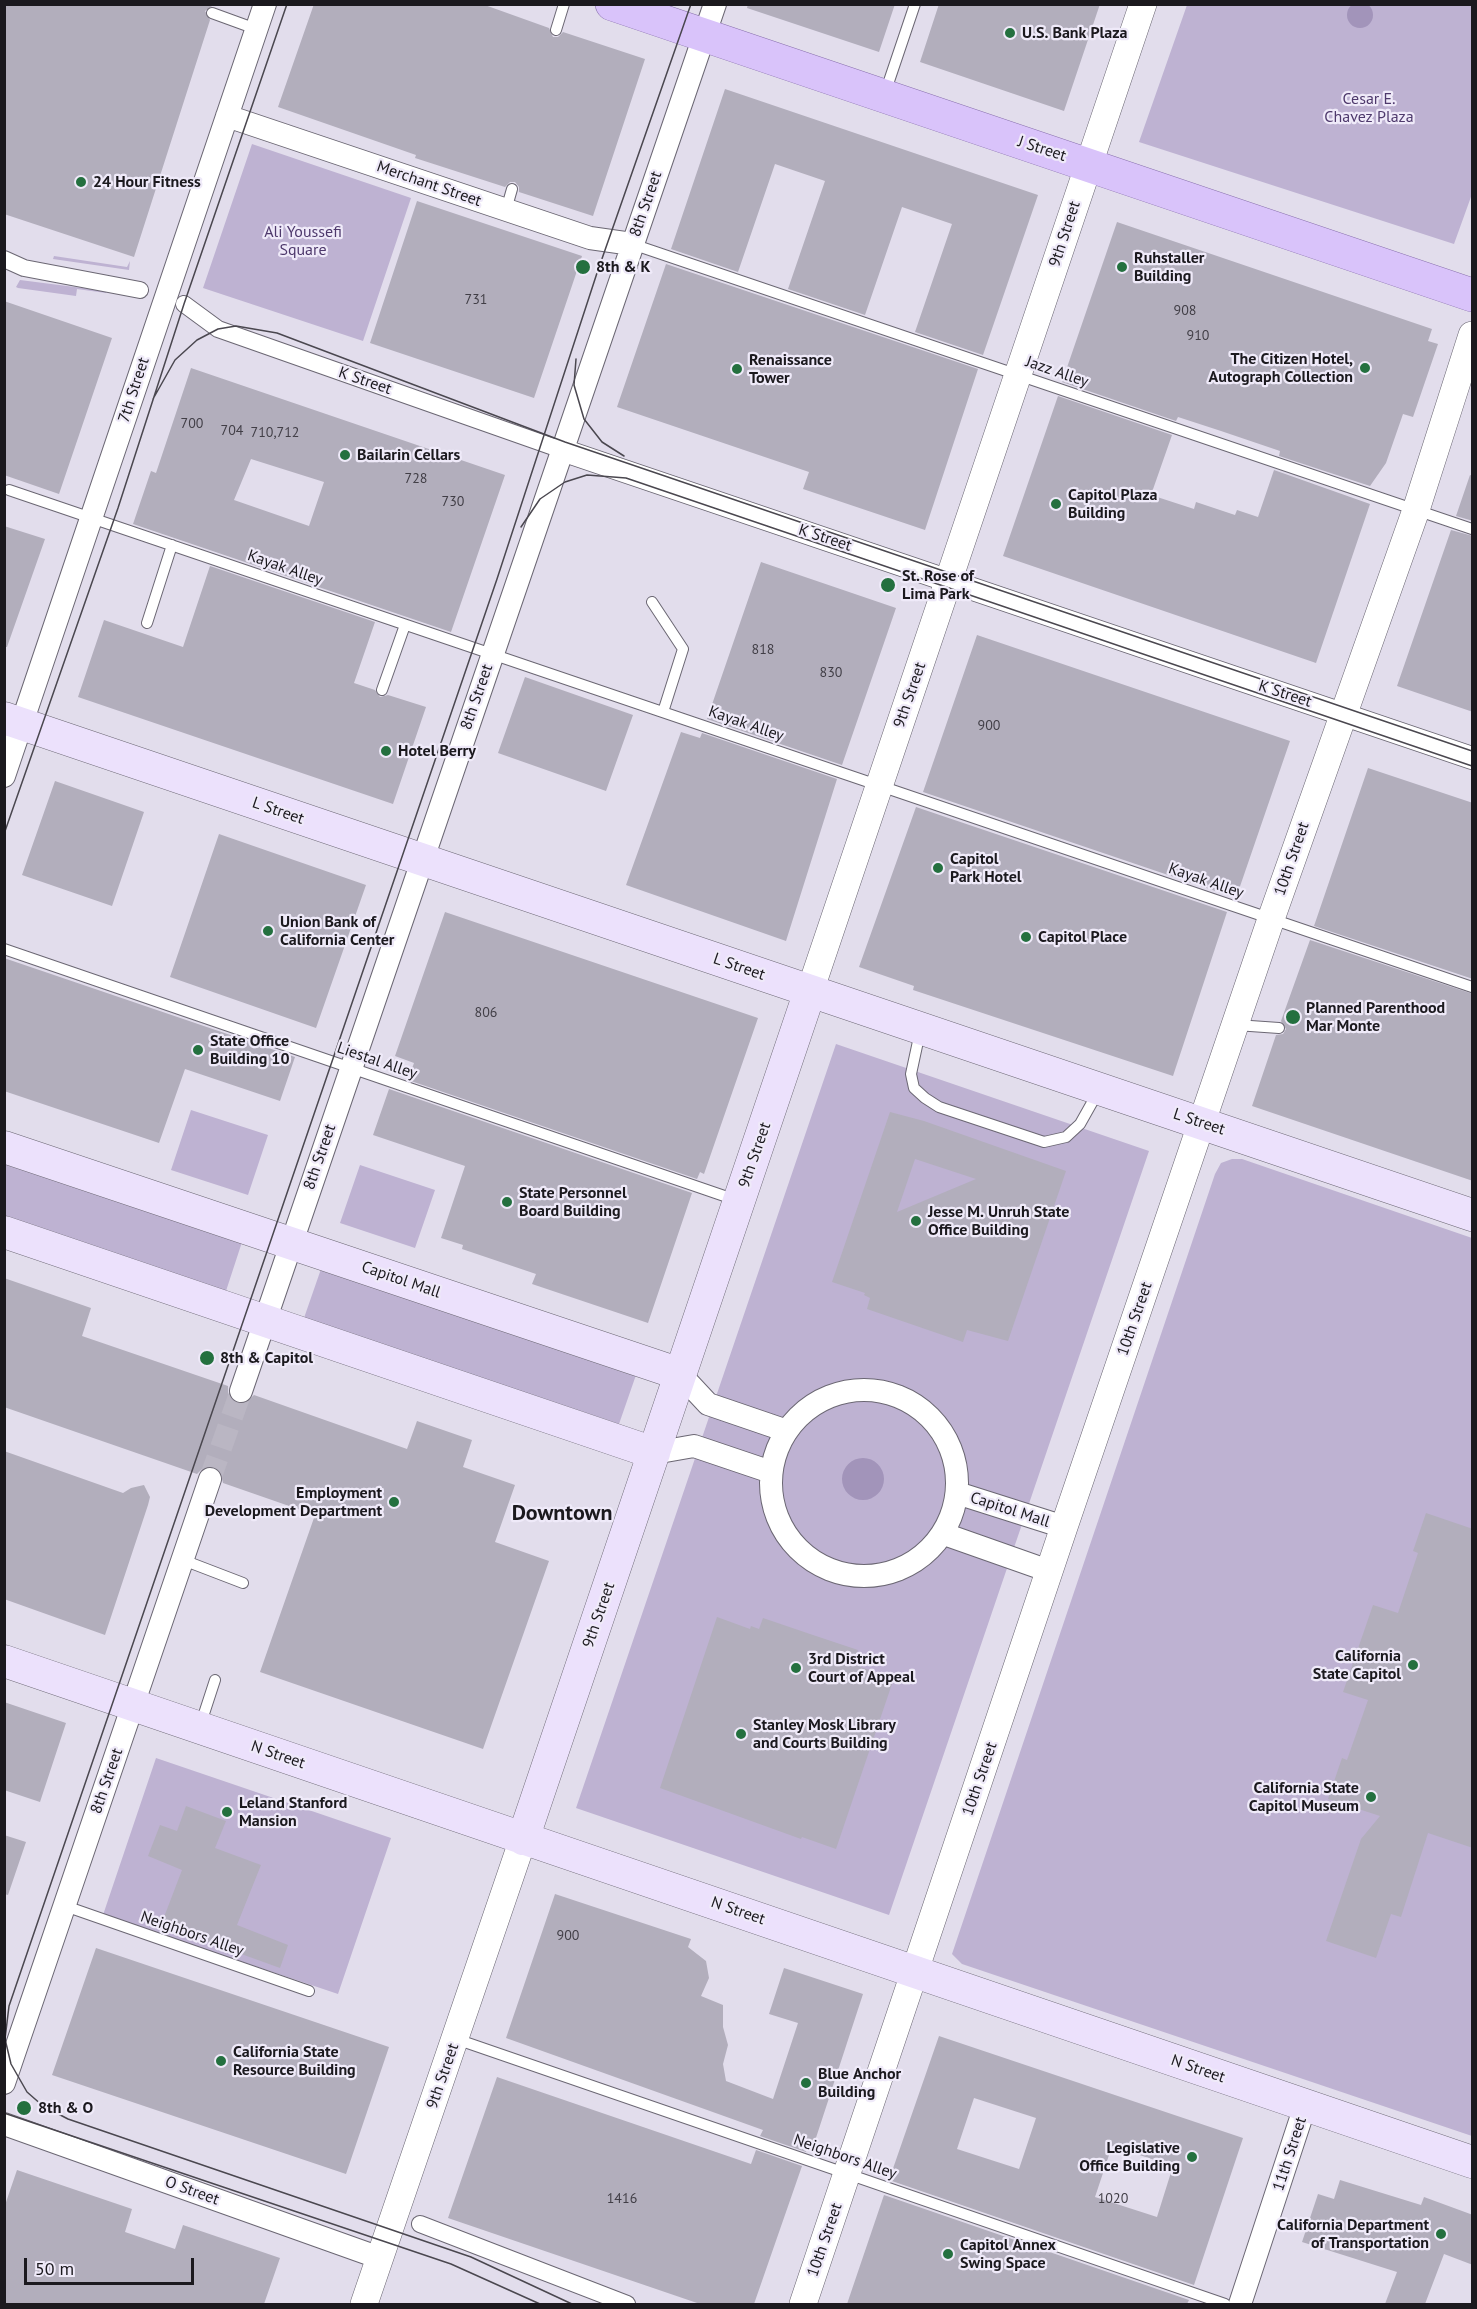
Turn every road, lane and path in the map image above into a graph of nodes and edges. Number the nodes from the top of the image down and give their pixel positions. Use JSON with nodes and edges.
{"nodes":[{"id":1,"x":265,"y":4,"type":"edge"},
{"id":2,"x":564,"y":4,"type":"edge"},
{"id":3,"x":612,"y":4,"type":"edge"},
{"id":4,"x":715,"y":4,"type":"edge"},
{"id":5,"x":915,"y":4,"type":"edge"},
{"id":6,"x":1143,"y":4,"type":"edge"},
{"id":7,"x":212,"y":13,"type":"dead end"},
{"id":8,"x":256,"y":29,"type":"junction"},
{"id":9,"x":556,"y":30,"type":"dead end"},
{"id":10,"x":705,"y":36,"type":"junction"},
{"id":11,"x":884,"y":96,"type":"junction"},
{"id":12,"x":227,"y":116,"type":"junction"},
{"id":13,"x":1088,"y":165,"type":"junction"},
{"id":14,"x":632,"y":244,"type":"junction"},
{"id":15,"x":4,"y":259,"type":"edge"},
{"id":16,"x":140,"y":290,"type":"dead end"},
{"id":17,"x":1473,"y":295,"type":"edge"},
{"id":18,"x":184,"y":304,"type":"dead end"},
{"id":19,"x":1473,"y":335,"type":"edge"},
{"id":20,"x":1019,"y":375,"type":"junction"},
{"id":21,"x":562,"y":450,"type":"junction"},
{"id":22,"x":9,"y":490,"type":"dead end"},
{"id":23,"x":1416,"y":510,"type":"junction"},
{"id":24,"x":92,"y":518,"type":"junction"},
{"id":25,"x":1473,"y":529,"type":"edge"},
{"id":26,"x":172,"y":545,"type":"junction"},
{"id":27,"x":950,"y":580,"type":"junction"},
{"id":28,"x":652,"y":602,"type":"dead end"},
{"id":29,"x":147,"y":623,"type":"dead end"},
{"id":30,"x":405,"y":625,"type":"junction"},
{"id":31,"x":492,"y":654,"type":"junction"},
{"id":32,"x":382,"y":690,"type":"dead end"},
{"id":33,"x":663,"y":712,"type":"junction"},
{"id":34,"x":1343,"y":713,"type":"junction"},
{"id":35,"x":13,"y":721,"type":"edge"},
{"id":36,"x":1473,"y":758,"type":"edge"},
{"id":37,"x":4,"y":776,"type":"edge"},
{"id":38,"x":880,"y":786,"type":"junction"},
{"id":39,"x":423,"y":860,"type":"junction"},
{"id":40,"x":1271,"y":918,"type":"junction"},
{"id":41,"x":4,"y":949,"type":"edge"},
{"id":42,"x":1473,"y":987,"type":"edge"},
{"id":43,"x":810,"y":991,"type":"junction"},
{"id":44,"x":1235,"y":1025,"type":"junction"},
{"id":45,"x":921,"y":1028,"type":"junction"},
{"id":46,"x":1279,"y":1028,"type":"dead end"},
{"id":47,"x":351,"y":1068,"type":"junction"},
{"id":48,"x":1100,"y":1089,"type":"junction"},
{"id":49,"x":1203,"y":1124,"type":"junction"},
{"id":50,"x":4,"y":1147,"type":"edge"},
{"id":51,"x":739,"y":1201,"type":"junction"},
{"id":52,"x":1473,"y":1215,"type":"edge"},
{"id":53,"x":4,"y":1232,"type":"edge"},
{"id":54,"x":291,"y":1243,"type":"junction"},
{"id":55,"x":264,"y":1321,"type":"junction"},
{"id":56,"x":680,"y":1374,"type":"junction"},
{"id":57,"x":241,"y":1391,"type":"tunnel mouth"},
{"id":58,"x":787,"y":1431,"type":"junction"},
{"id":59,"x":654,"y":1453,"type":"junction"},
{"id":60,"x":771,"y":1472,"type":"junction"},
{"id":61,"x":210,"y":1479,"type":"tunnel mouth"},
{"id":62,"x":957,"y":1492,"type":"junction"},
{"id":63,"x":1064,"y":1527,"type":"junction"},
{"id":64,"x":944,"y":1534,"type":"junction"},
{"id":65,"x":183,"y":1560,"type":"junction"},
{"id":66,"x":1049,"y":1571,"type":"junction"},
{"id":67,"x":243,"y":1583,"type":"dead end"},
{"id":68,"x":4,"y":1661,"type":"edge"},
{"id":69,"x":214,"y":1680,"type":"dead end"},
{"id":70,"x":133,"y":1705,"type":"junction"},
{"id":71,"x":200,"y":1728,"type":"junction"},
{"id":72,"x":523,"y":1839,"type":"junction"},
{"id":73,"x":64,"y":1906,"type":"junction"},
{"id":74,"x":915,"y":1971,"type":"junction"},
{"id":75,"x":309,"y":1991,"type":"dead end"},
{"id":76,"x":456,"y":2039,"type":"junction"},
{"id":77,"x":4,"y":2083,"type":"edge"},
{"id":78,"x":1305,"y":2106,"type":"junction"},
{"id":79,"x":4,"y":2124,"type":"edge"},
{"id":80,"x":1473,"y":2162,"type":"edge"},
{"id":81,"x":848,"y":2174,"type":"junction"},
{"id":82,"x":420,"y":2224,"type":"dead end"},
{"id":83,"x":380,"y":2258,"type":"junction"},
{"id":84,"x":364,"y":2304,"type":"edge"},
{"id":85,"x":627,"y":2304,"type":"edge"},
{"id":86,"x":803,"y":2304,"type":"edge"},
{"id":87,"x":1225,"y":2304,"type":"edge"},
{"id":88,"x":1240,"y":2304,"type":"edge"}],
"edges":[{"from":1,"to":8,"type":"street","name":"7th Street"},
{"from":2,"to":9,"type":"lane"},
{"from":3,"to":10,"type":"main road","name":"J Street"},
{"from":4,"to":10,"type":"street","name":"8th Street"},
{"from":5,"to":11,"type":"lane"},
{"from":6,"to":13,"type":"street","name":"9th Street"},
{"from":7,"to":8,"type":"lane"},
{"from":8,"to":12,"type":"street","name":"7th Street"},
{"from":10,"to":11,"type":"main road","name":"J Street"},
{"from":10,"to":14,"type":"street","name":"8th Street"},
{"from":11,"to":13,"type":"main road","name":"J Street"},
{"from":12,"to":14,"type":"street","name":"Merchant Street"},
{"from":12,"to":24,"type":"street","name":"7th Street"},
{"from":13,"to":17,"type":"main road","name":"J Street"},
{"from":13,"to":20,"type":"street","name":"9th Street"},
{"from":14,"to":20,"type":"lane","name":"Jazz Alley"},
{"from":14,"to":21,"type":"street","name":"8th Street"},
{"from":15,"to":16,"type":"street"},
{"from":18,"to":21,"type":"street","name":"K Street"},
{"from":19,"to":23,"type":"street","name":"10th Street"},
{"from":20,"to":23,"type":"lane","name":"Jazz Alley"},
{"from":20,"to":27,"type":"street","name":"9th Street"},
{"from":21,"to":27,"type":"street","name":"K Street"},
{"from":21,"to":31,"type":"street","name":"8th Street"},
{"from":22,"to":24,"type":"lane","name":"Kayak Alley"},
{"from":23,"to":25,"type":"lane","name":"Jazz Alley"},
{"from":23,"to":34,"type":"street","name":"10th Street"},
{"from":24,"to":26,"type":"lane","name":"Kayak Alley"},
{"from":24,"to":35,"type":"street","name":"7th Street"},
{"from":26,"to":29,"type":"lane"},
{"from":26,"to":30,"type":"lane","name":"Kayak Alley"},
{"from":27,"to":34,"type":"street","name":"K Street"},
{"from":27,"to":38,"type":"street","name":"9th Street"},
{"from":28,"to":33,"type":"lane"},
{"from":30,"to":31,"type":"lane","name":"Kayak Alley"},
{"from":30,"to":32,"type":"lane"},
{"from":31,"to":33,"type":"lane","name":"Kayak Alley"},
{"from":31,"to":39,"type":"street","name":"8th Street"},
{"from":33,"to":38,"type":"lane","name":"Kayak Alley"},
{"from":34,"to":36,"type":"street","name":"K Street"},
{"from":34,"to":40,"type":"street","name":"10th Street"},
{"from":35,"to":37,"type":"street","name":"7th Street"},
{"from":35,"to":39,"type":"main road","name":"L Street"},
{"from":38,"to":40,"type":"lane","name":"Kayak Alley"},
{"from":38,"to":43,"type":"street","name":"9th Street"},
{"from":39,"to":43,"type":"main road","name":"L Street"},
{"from":39,"to":47,"type":"street","name":"8th Street"},
{"from":40,"to":42,"type":"lane","name":"Kayak Alley"},
{"from":40,"to":44,"type":"street","name":"10th Street"},
{"from":41,"to":47,"type":"lane","name":"Liestal Alley"},
{"from":43,"to":45,"type":"main road","name":"L Street"},
{"from":43,"to":51,"type":"main road","name":"9th Street"},
{"from":44,"to":46,"type":"lane"},
{"from":44,"to":49,"type":"street","name":"10th Street"},
{"from":45,"to":48,"type":"main road","name":"L Street"},
{"from":45,"to":48,"type":"lane"},
{"from":47,"to":51,"type":"lane","name":"Liestal Alley"},
{"from":47,"to":54,"type":"street","name":"8th Street"},
{"from":48,"to":49,"type":"main road","name":"L Street"},
{"from":49,"to":52,"type":"main road","name":"L Street"},
{"from":49,"to":63,"type":"street","name":"10th Street"},
{"from":50,"to":54,"type":"main road","name":"Capitol Mall"},
{"from":51,"to":56,"type":"main road","name":"9th Street"},
{"from":53,"to":55,"type":"main road"},
{"from":54,"to":55,"type":"street","name":"8th Street"},
{"from":54,"to":56,"type":"main road","name":"Capitol Mall"},
{"from":55,"to":57,"type":"street","name":"8th Street"},
{"from":55,"to":59,"type":"main road"},
{"from":56,"to":58,"type":"street","name":"Capitol Mall"},
{"from":56,"to":59,"type":"main road","name":"9th Street"},
{"from":58,"to":60,"type":"street","name":"Capitol Mall"},
{"from":58,"to":62,"type":"street","name":"Capitol Mall"},
{"from":59,"to":60,"type":"street"},
{"from":59,"to":72,"type":"main road","name":"9th Street"},
{"from":60,"to":64,"type":"street","name":"Capitol Mall"},
{"from":61,"to":65,"type":"street","name":"8th Street"},
{"from":62,"to":63,"type":"street","name":"Capitol Mall"},
{"from":62,"to":64,"type":"street","name":"Capitol Mall"},
{"from":63,"to":66,"type":"street","name":"10th Street"},
{"from":64,"to":66,"type":"street"},
{"from":65,"to":67,"type":"lane"},
{"from":65,"to":70,"type":"street","name":"8th Street"},
{"from":66,"to":74,"type":"street","name":"10th Street"},
{"from":68,"to":70,"type":"main road","name":"N Street"},
{"from":69,"to":71,"type":"lane"},
{"from":70,"to":71,"type":"main road","name":"N Street"},
{"from":70,"to":73,"type":"street","name":"8th Street"},
{"from":71,"to":72,"type":"main road","name":"N Street"},
{"from":72,"to":74,"type":"main road","name":"N Street"},
{"from":72,"to":76,"type":"street","name":"9th Street"},
{"from":73,"to":75,"type":"lane","name":"Neighbors Alley"},
{"from":73,"to":77,"type":"street","name":"8th Street"},
{"from":74,"to":78,"type":"main road","name":"N Street"},
{"from":74,"to":81,"type":"street","name":"10th Street"},
{"from":76,"to":81,"type":"lane","name":"Neighbors Alley"},
{"from":76,"to":83,"type":"street","name":"9th Street"},
{"from":78,"to":80,"type":"main road","name":"N Street"},
{"from":78,"to":88,"type":"street","name":"11th Street"},
{"from":79,"to":83,"type":"street","name":"O Street"},
{"from":81,"to":86,"type":"street","name":"10th Street"},
{"from":81,"to":87,"type":"lane","name":"Neighbors Alley"},
{"from":82,"to":85,"type":"street"},
{"from":83,"to":84,"type":"street","name":"9th Street"}]}
